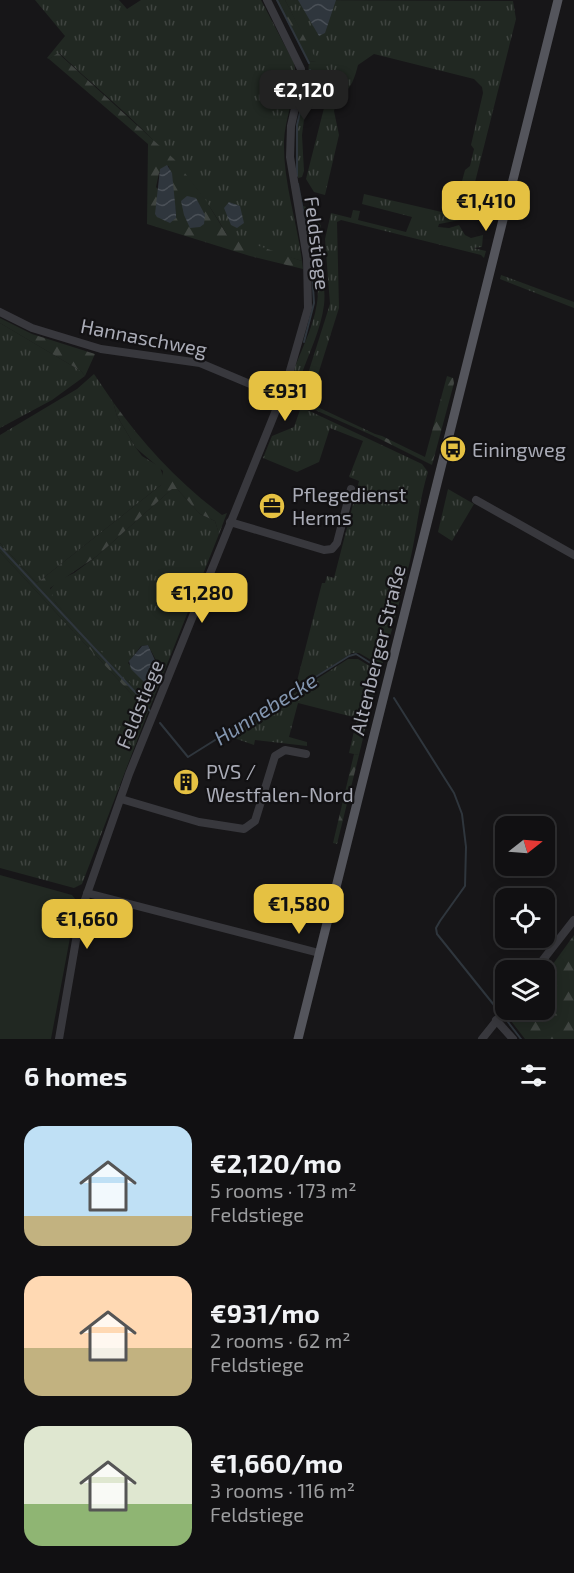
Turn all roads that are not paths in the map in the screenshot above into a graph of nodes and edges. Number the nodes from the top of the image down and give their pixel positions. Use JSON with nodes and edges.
{"nodes":[{"id":1,"x":267,"y":0,"type":"edge"},
{"id":2,"x":558,"y":0,"type":"edge"},
{"id":3,"x":0,"y":312,"type":"edge"},
{"id":4,"x":281,"y":397,"type":"junction"},
{"id":5,"x":351,"y":489,"type":"dead end"},
{"id":6,"x":476,"y":500,"type":"dead end"},
{"id":7,"x":230,"y":522,"type":"junction"},
{"id":8,"x":574,"y":555,"type":"edge"},
{"id":9,"x":306,"y":754,"type":"dead end"},
{"id":10,"x":121,"y":799,"type":"junction"},
{"id":11,"x":87,"y":893,"type":"junction"},
{"id":12,"x":574,"y":920,"type":"edge"},
{"id":13,"x":319,"y":953,"type":"junction"},
{"id":14,"x":543,"y":960,"type":"edge"},
{"id":15,"x":496,"y":1020,"type":"joint"},
{"id":16,"x":59,"y":1039,"type":"edge"},
{"id":17,"x":298,"y":1039,"type":"edge"},
{"id":18,"x":482,"y":1039,"type":"edge"},
{"id":19,"x":513,"y":1039,"type":"edge"}],
"edges":[{"from":1,"to":4,"type":"street","name":"Feldstiege"},
{"from":2,"to":13,"type":"main road","name":"Altenberger Straße"},
{"from":3,"to":4,"type":"street","name":"Hannaschweg"},
{"from":4,"to":7,"type":"street","name":"Feldstiege"},
{"from":5,"to":7,"type":"street"},
{"from":6,"to":8,"type":"street"},
{"from":7,"to":10,"type":"street","name":"Feldstiege"},
{"from":9,"to":10,"type":"street"},
{"from":10,"to":11,"type":"street","name":"Feldstiege"},
{"from":11,"to":13,"type":"street"},
{"from":11,"to":16,"type":"street","name":"Feldstiege"},
{"from":12,"to":14,"type":"street"},
{"from":13,"to":17,"type":"main road","name":"Altenberger Straße"},
{"from":15,"to":18,"type":"street"},
{"from":15,"to":19,"type":"street"}]}
